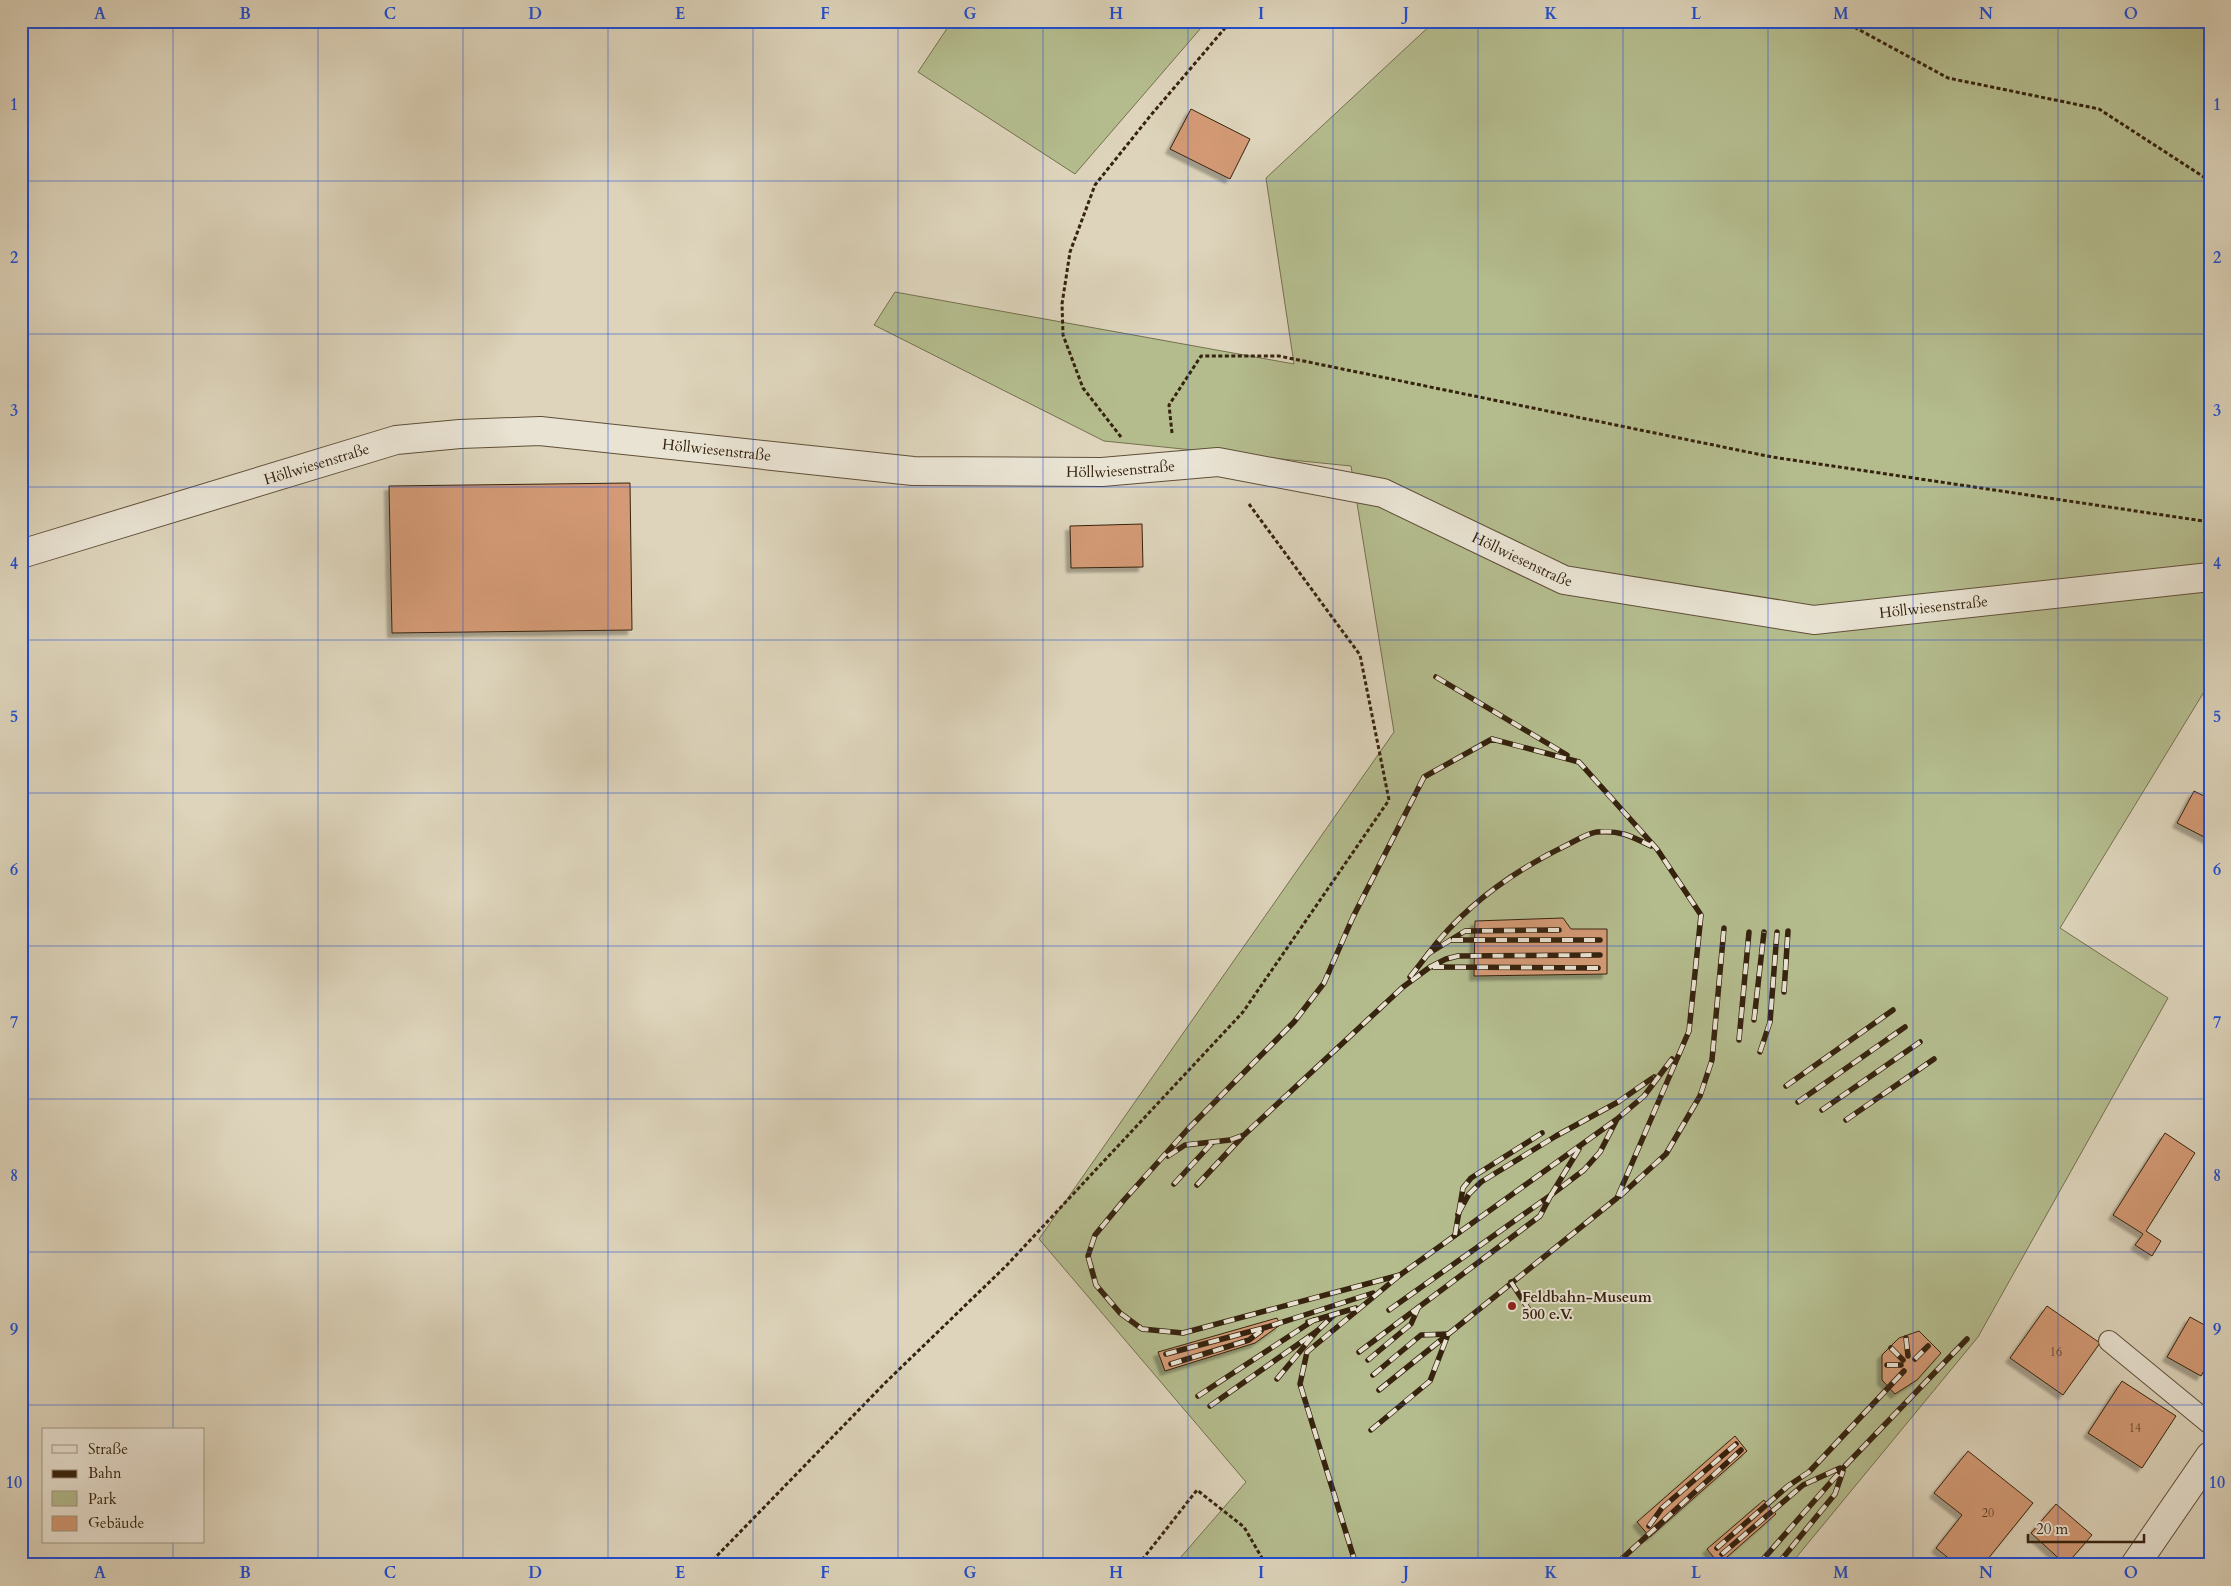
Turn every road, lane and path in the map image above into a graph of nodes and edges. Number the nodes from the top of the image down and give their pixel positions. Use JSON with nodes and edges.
{"nodes":[{"id":1,"x":1231,"y":21,"type":"edge"},
{"id":2,"x":1843,"y":21,"type":"edge"},
{"id":3,"x":2204,"y":21,"type":"edge"},
{"id":4,"x":2210,"y":32,"type":"edge"},
{"id":5,"x":2210,"y":181,"type":"edge"},
{"id":6,"x":1218,"y":462,"type":"junction"},
{"id":7,"x":1176,"y":466,"type":"junction"},
{"id":8,"x":1146,"y":468,"type":"junction"},
{"id":9,"x":2210,"y":522,"type":"edge"},
{"id":10,"x":21,"y":554,"type":"edge"},
{"id":11,"x":2210,"y":577,"type":"edge"},
{"id":12,"x":2109,"y":1341,"type":"dead end"},
{"id":13,"x":2210,"y":1424,"type":"edge"},
{"id":14,"x":2210,"y":1456,"type":"edge"},
{"id":15,"x":708,"y":1565,"type":"edge"},
{"id":16,"x":1138,"y":1565,"type":"edge"},
{"id":17,"x":1266,"y":1565,"type":"edge"},
{"id":18,"x":2135,"y":1565,"type":"edge"}],
"edges":[{"from":1,"to":8,"type":"path"},
{"from":2,"to":5,"type":"path"},
{"from":3,"to":4,"type":"path"},
{"from":6,"to":7,"type":"street","name":"Höllwiesenstraße"},
{"from":6,"to":11,"type":"street","name":"Höllwiesenstraße"},
{"from":6,"to":15,"type":"path"},
{"from":7,"to":8,"type":"street","name":"Höllwiesenstraße"},
{"from":7,"to":9,"type":"path"},
{"from":8,"to":10,"type":"street","name":"Höllwiesenstraße"},
{"from":12,"to":13,"type":"lane"},
{"from":14,"to":18,"type":"street"},
{"from":16,"to":17,"type":"path"}]}
